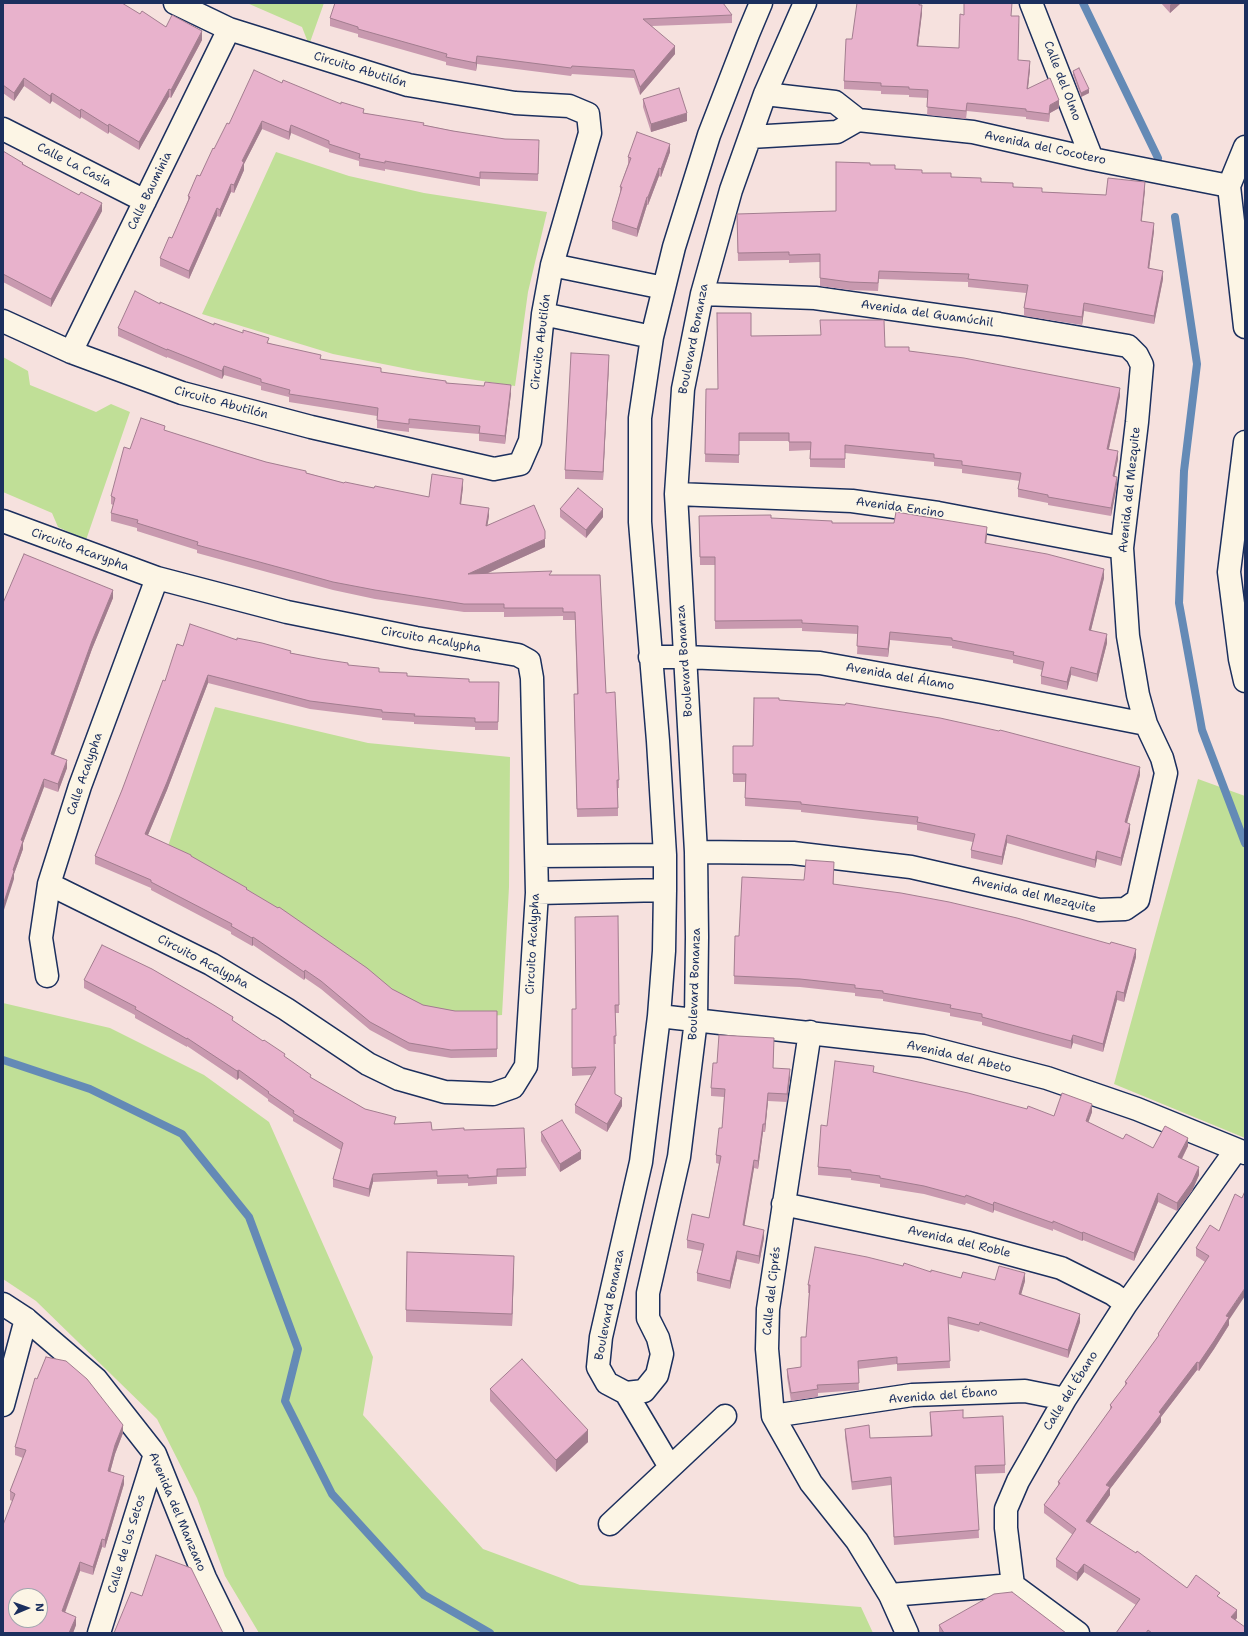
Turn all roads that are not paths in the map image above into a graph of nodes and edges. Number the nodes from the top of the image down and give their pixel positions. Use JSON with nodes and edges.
{"nodes":[{"id":1,"x":175,"y":3,"type":"edge"},
{"id":2,"x":761,"y":3,"type":"edge"},
{"id":3,"x":805,"y":3,"type":"edge"},
{"id":4,"x":1031,"y":3,"type":"edge"},
{"id":5,"x":229,"y":29,"type":"junction"},
{"id":6,"x":765,"y":94,"type":"junction"},
{"id":7,"x":858,"y":120,"type":"junction"},
{"id":8,"x":3,"y":128,"type":"edge"},
{"id":9,"x":750,"y":137,"type":"junction"},
{"id":10,"x":1245,"y":147,"type":"edge"},
{"id":11,"x":1092,"y":159,"type":"junction"},
{"id":12,"x":1230,"y":186,"type":"junction"},
{"id":13,"x":145,"y":201,"type":"junction"},
{"id":14,"x":552,"y":265,"type":"junction"},
{"id":15,"x":664,"y":288,"type":"junction"},
{"id":16,"x":702,"y":294,"type":"junction"},
{"id":17,"x":543,"y":314,"type":"junction"},
{"id":18,"x":3,"y":321,"type":"edge"},
{"id":19,"x":1245,"y":327,"type":"edge"},
{"id":20,"x":652,"y":337,"type":"junction"},
{"id":21,"x":71,"y":352,"type":"junction"},
{"id":22,"x":1142,"y":365,"type":"joint"},
{"id":23,"x":1245,"y":442,"type":"edge"},
{"id":24,"x":676,"y":494,"type":"junction"},
{"id":25,"x":3,"y":521,"type":"edge"},
{"id":26,"x":1122,"y":548,"type":"junction"},
{"id":27,"x":1237,"y":575,"type":"edge"},
{"id":28,"x":157,"y":578,"type":"junction"},
{"id":29,"x":650,"y":657,"type":"junction"},
{"id":30,"x":686,"y":657,"type":"junction"},
{"id":31,"x":1245,"y":681,"type":"edge"},
{"id":32,"x":1146,"y":724,"type":"junction"},
{"id":33,"x":696,"y":852,"type":"junction"},
{"id":34,"x":537,"y":856,"type":"junction"},
{"id":35,"x":665,"y":856,"type":"junction"},
{"id":36,"x":49,"y":884,"type":"junction"},
{"id":37,"x":665,"y":890,"type":"junction"},
{"id":38,"x":537,"y":893,"type":"junction"},
{"id":39,"x":47,"y":976,"type":"dead end"},
{"id":40,"x":659,"y":1016,"type":"junction"},
{"id":41,"x":696,"y":1020,"type":"junction"},
{"id":42,"x":810,"y":1032,"type":"junction"},
{"id":43,"x":1240,"y":1151,"type":"edge"},
{"id":44,"x":783,"y":1204,"type":"junction"},
{"id":45,"x":3,"y":1304,"type":"edge"},
{"id":46,"x":1126,"y":1304,"type":"junction"},
{"id":47,"x":26,"y":1319,"type":"junction"},
{"id":48,"x":626,"y":1393,"type":"junction"},
{"id":49,"x":1065,"y":1398,"type":"junction"},
{"id":50,"x":3,"y":1405,"type":"edge"},
{"id":51,"x":725,"y":1416,"type":"dead end"},
{"id":52,"x":773,"y":1416,"type":"junction"},
{"id":53,"x":154,"y":1454,"type":"junction"},
{"id":54,"x":670,"y":1467,"type":"junction"},
{"id":55,"x":610,"y":1524,"type":"dead end"},
{"id":56,"x":1013,"y":1585,"type":"junction"},
{"id":57,"x":890,"y":1595,"type":"junction"},
{"id":58,"x":99,"y":1633,"type":"edge"},
{"id":59,"x":232,"y":1633,"type":"edge"},
{"id":60,"x":907,"y":1633,"type":"edge"},
{"id":61,"x":1078,"y":1633,"type":"edge"}],
"edges":[{"from":1,"to":5,"type":"street","name":"Circuito Abutilón"},
{"from":2,"to":15,"type":"street","name":"Boulevard Bonanza"},
{"from":3,"to":6,"type":"street","name":"Boulevard Bonanza"},
{"from":4,"to":11,"type":"street","name":"Calle del Olmo"},
{"from":5,"to":13,"type":"street","name":"Calle Bauminia"},
{"from":5,"to":14,"type":"street","name":"Circuito Abutilón"},
{"from":6,"to":7,"type":"street"},
{"from":6,"to":9,"type":"street","name":"Boulevard Bonanza"},
{"from":7,"to":9,"type":"street"},
{"from":7,"to":11,"type":"street","name":"Avenida del Cocotero"},
{"from":8,"to":13,"type":"street","name":"Calle La Casia"},
{"from":9,"to":16,"type":"street","name":"Boulevard Bonanza"},
{"from":10,"to":12,"type":"street"},
{"from":11,"to":12,"type":"street","name":"Avenida del Cocotero"},
{"from":12,"to":19,"type":"street"},
{"from":13,"to":21,"type":"street","name":"Calle Bauminia"},
{"from":14,"to":15,"type":"street"},
{"from":14,"to":17,"type":"street","name":"Circuito Abutilón"},
{"from":15,"to":20,"type":"street","name":"Boulevard Bonanza"},
{"from":16,"to":22,"type":"street","name":"Avenida del Guamúchil"},
{"from":16,"to":24,"type":"street","name":"Boulevard Bonanza"},
{"from":17,"to":20,"type":"street"},
{"from":17,"to":21,"type":"street","name":"Circuito Abutilón"},
{"from":18,"to":21,"type":"street","name":"Circuito Abutilón"},
{"from":20,"to":29,"type":"street","name":"Boulevard Bonanza"},
{"from":22,"to":26,"type":"street","name":"Avenida del Mezquite"},
{"from":23,"to":27,"type":"street"},
{"from":24,"to":26,"type":"street","name":"Avenida Encino"},
{"from":24,"to":30,"type":"street","name":"Boulevard Bonanza"},
{"from":25,"to":28,"type":"street","name":"Circuito Acarypha"},
{"from":26,"to":32,"type":"street","name":"Avenida del Mezquite"},
{"from":27,"to":31,"type":"street"},
{"from":28,"to":34,"type":"street","name":"Circuito Acalypha"},
{"from":28,"to":36,"type":"street","name":"Calle Acalypha"},
{"from":29,"to":30,"type":"street","name":"Avenida del Álamo"},
{"from":29,"to":35,"type":"street","name":"Boulevard Bonanza"},
{"from":30,"to":32,"type":"street","name":"Avenida del Álamo"},
{"from":30,"to":33,"type":"street","name":"Boulevard Bonanza"},
{"from":32,"to":33,"type":"street","name":"Avenida del Mezquite"},
{"from":33,"to":41,"type":"street","name":"Boulevard Bonanza"},
{"from":34,"to":35,"type":"street"},
{"from":34,"to":38,"type":"street","name":"Circuito Acalypha"},
{"from":35,"to":37,"type":"street","name":"Boulevard Bonanza"},
{"from":36,"to":38,"type":"street","name":"Circuito Acalypha"},
{"from":36,"to":39,"type":"street","name":"Calle Acalypha"},
{"from":37,"to":38,"type":"street"},
{"from":37,"to":40,"type":"street","name":"Boulevard Bonanza"},
{"from":40,"to":41,"type":"street","name":"Avenida del Abeto"},
{"from":40,"to":48,"type":"street","name":"Boulevard Bonanza"},
{"from":41,"to":42,"type":"street","name":"Avenida del Abeto"},
{"from":41,"to":48,"type":"street","name":"Boulevard Bonanza"},
{"from":42,"to":43,"type":"street","name":"Avenida del Abeto"},
{"from":42,"to":44,"type":"street","name":"Calle del Ciprés"},
{"from":43,"to":46,"type":"street","name":"Calle del Ébano"},
{"from":44,"to":46,"type":"street","name":"Avenida del Roble"},
{"from":44,"to":52,"type":"street","name":"Calle del Ciprés"},
{"from":45,"to":47,"type":"street","name":"Avenida del Manzano"},
{"from":46,"to":49,"type":"street","name":"Calle del Ébano"},
{"from":47,"to":50,"type":"street"},
{"from":47,"to":53,"type":"street","name":"Avenida del Manzano"},
{"from":48,"to":54,"type":"street"},
{"from":49,"to":52,"type":"street","name":"Avenida del Ébano"},
{"from":49,"to":56,"type":"street","name":"Calle del Ébano"},
{"from":51,"to":54,"type":"street"},
{"from":52,"to":57,"type":"street","name":"Calle del Ciprés"},
{"from":53,"to":58,"type":"street","name":"Calle de los Setos"},
{"from":53,"to":59,"type":"street","name":"Avenida del Manzano"},
{"from":54,"to":55,"type":"street"},
{"from":56,"to":57,"type":"street"},
{"from":56,"to":61,"type":"street"},
{"from":57,"to":60,"type":"street","name":"Calle del Ciprés"}]}
